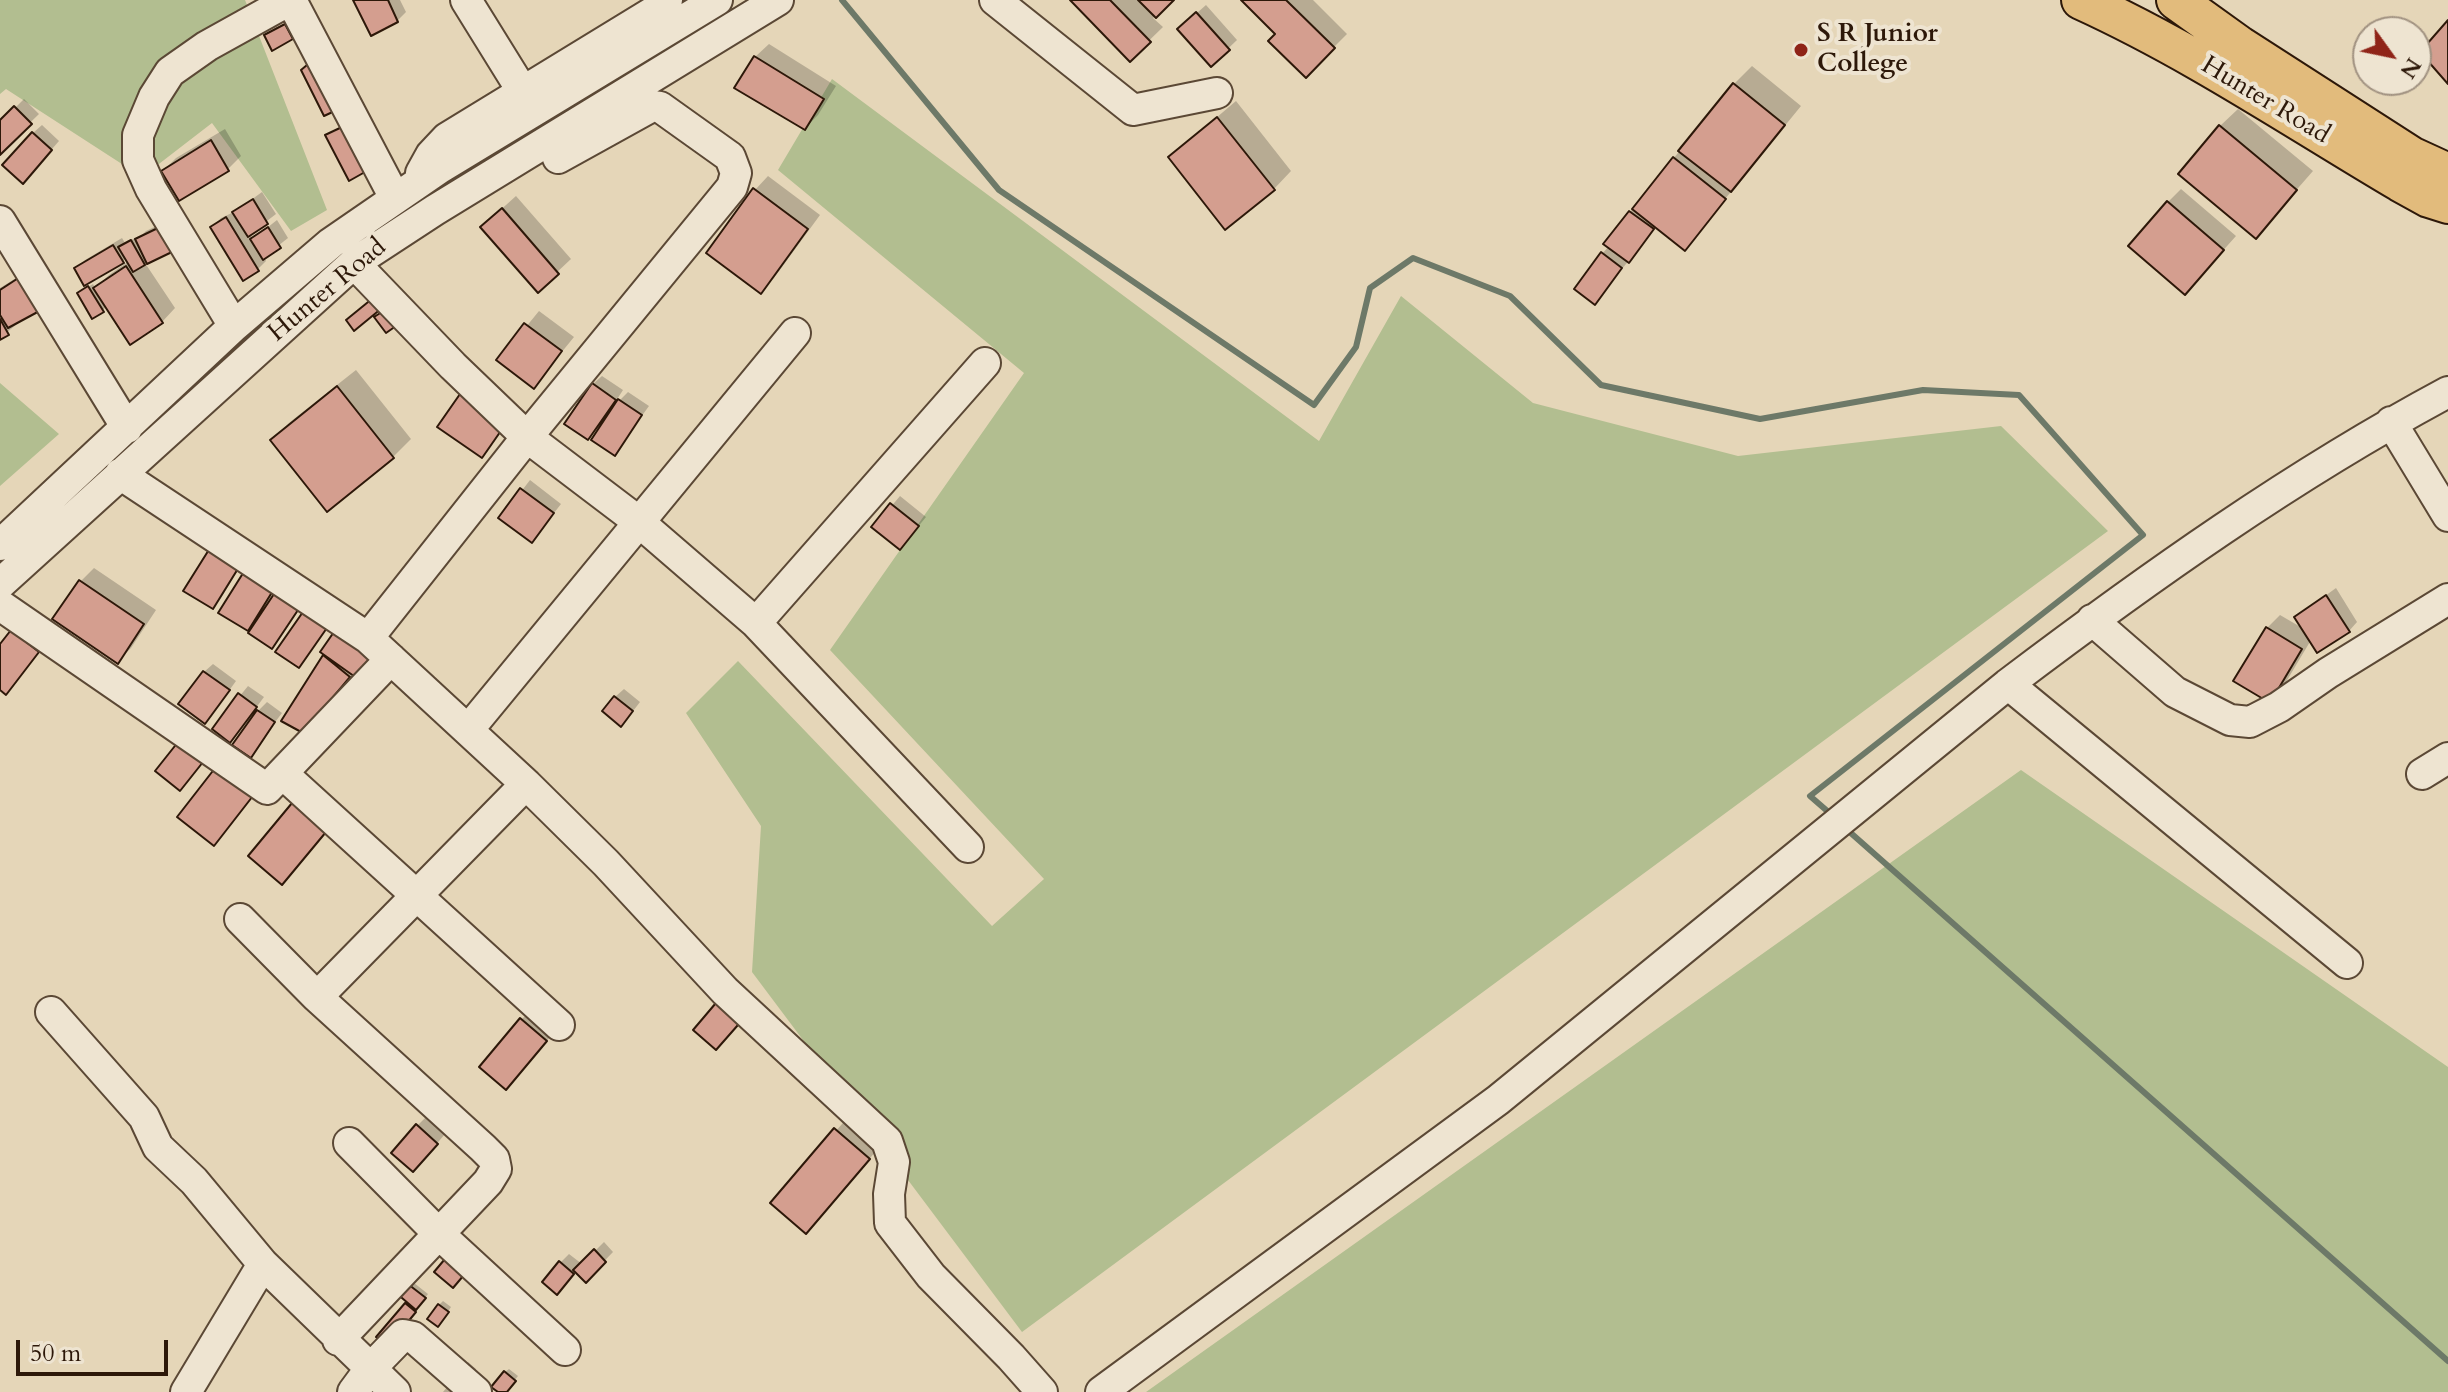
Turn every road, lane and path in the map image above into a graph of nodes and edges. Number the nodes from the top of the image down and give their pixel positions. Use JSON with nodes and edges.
{"nodes":[{"id":1,"x":291,"y":0,"type":"edge"},
{"id":2,"x":466,"y":0,"type":"edge"},
{"id":3,"x":667,"y":0,"type":"edge"},
{"id":4,"x":717,"y":0,"type":"edge"},
{"id":5,"x":778,"y":0,"type":"edge"},
{"id":6,"x":995,"y":0,"type":"edge"},
{"id":7,"x":2081,"y":0,"type":"edge"},
{"id":8,"x":2176,"y":0,"type":"edge"},
{"id":9,"x":523,"y":92,"type":"junction"},
{"id":10,"x":1217,"y":93,"type":"dead end"},
{"id":11,"x":2448,"y":173,"type":"edge"},
{"id":12,"x":405,"y":192,"type":"junction"},
{"id":13,"x":2448,"y":204,"type":"edge"},
{"id":14,"x":435,"y":210,"type":"junction"},
{"id":15,"x":0,"y":221,"type":"edge"},
{"id":16,"x":354,"y":263,"type":"junction"},
{"id":17,"x":234,"y":326,"type":"junction"},
{"id":18,"x":795,"y":333,"type":"dead end"},
{"id":19,"x":985,"y":363,"type":"dead end"},
{"id":20,"x":2448,"y":392,"type":"edge"},
{"id":21,"x":2391,"y":422,"type":"junction"},
{"id":22,"x":127,"y":428,"type":"junction"},
{"id":23,"x":527,"y":437,"type":"junction"},
{"id":24,"x":120,"y":474,"type":"junction"},
{"id":25,"x":2448,"y":516,"type":"edge"},
{"id":26,"x":639,"y":522,"type":"junction"},
{"id":27,"x":0,"y":545,"type":"edge"},
{"id":28,"x":0,"y":584,"type":"edge"},
{"id":29,"x":2448,"y":599,"type":"edge"},
{"id":30,"x":0,"y":605,"type":"edge"},
{"id":31,"x":2092,"y":620,"type":"junction"},
{"id":32,"x":756,"y":623,"type":"junction"},
{"id":33,"x":368,"y":638,"type":"junction"},
{"id":34,"x":391,"y":659,"type":"junction"},
{"id":35,"x":2008,"y":684,"type":"junction"},
{"id":36,"x":468,"y":730,"type":"junction"},
{"id":37,"x":2448,"y":758,"type":"edge"},
{"id":38,"x":283,"y":774,"type":"junction"},
{"id":39,"x":2422,"y":774,"type":"dead end"},
{"id":40,"x":526,"y":784,"type":"junction"},
{"id":41,"x":968,"y":847,"type":"dead end"},
{"id":42,"x":416,"y":896,"type":"junction"},
{"id":43,"x":240,"y":919,"type":"dead end"},
{"id":44,"x":2347,"y":963,"type":"dead end"},
{"id":45,"x":317,"y":997,"type":"junction"},
{"id":46,"x":51,"y":1012,"type":"dead end"},
{"id":47,"x":559,"y":1025,"type":"dead end"},
{"id":48,"x":349,"y":1143,"type":"dead end"},
{"id":49,"x":439,"y":1234,"type":"junction"},
{"id":50,"x":263,"y":1264,"type":"junction"},
{"id":51,"x":338,"y":1340,"type":"junction"},
{"id":52,"x":565,"y":1350,"type":"dead end"},
{"id":53,"x":362,"y":1380,"type":"edge"},
{"id":54,"x":1038,"y":1387,"type":"edge"},
{"id":55,"x":186,"y":1392,"type":"edge"},
{"id":56,"x":395,"y":1392,"type":"edge"},
{"id":57,"x":476,"y":1392,"type":"edge"},
{"id":58,"x":1101,"y":1392,"type":"edge"}],
"edges":[{"from":1,"to":12,"type":"street"},
{"from":1,"to":17,"type":"street"},
{"from":2,"to":9,"type":"street"},
{"from":3,"to":9,"type":"street"},
{"from":4,"to":12,"type":"street","name":"Hunter Road"},
{"from":5,"to":14,"type":"street","name":"Hunter Road"},
{"from":6,"to":10,"type":"street"},
{"from":7,"to":13,"type":"main road","name":"Hunter Road"},
{"from":8,"to":11,"type":"main road","name":"Hunter Road"},
{"from":9,"to":12,"type":"street"},
{"from":12,"to":17,"type":"street","name":"Hunter Road"},
{"from":14,"to":16,"type":"street","name":"Hunter Road"},
{"from":14,"to":23,"type":"street"},
{"from":15,"to":22,"type":"street"},
{"from":16,"to":23,"type":"street"},
{"from":16,"to":24,"type":"street","name":"Hunter Road"},
{"from":17,"to":22,"type":"street","name":"Hunter Road"},
{"from":18,"to":26,"type":"street"},
{"from":19,"to":32,"type":"street"},
{"from":20,"to":21,"type":"street"},
{"from":21,"to":25,"type":"street"},
{"from":21,"to":31,"type":"street"},
{"from":22,"to":27,"type":"street","name":"Hunter Road"},
{"from":23,"to":26,"type":"street"},
{"from":23,"to":33,"type":"street"},
{"from":24,"to":28,"type":"street","name":"Hunter Road"},
{"from":24,"to":33,"type":"street"},
{"from":26,"to":32,"type":"street"},
{"from":26,"to":36,"type":"street"},
{"from":29,"to":31,"type":"street"},
{"from":30,"to":38,"type":"street"},
{"from":31,"to":35,"type":"street"},
{"from":32,"to":41,"type":"street"},
{"from":33,"to":34,"type":"street"},
{"from":34,"to":36,"type":"street"},
{"from":34,"to":38,"type":"street"},
{"from":35,"to":44,"type":"street"},
{"from":35,"to":58,"type":"street"},
{"from":36,"to":40,"type":"street"},
{"from":37,"to":39,"type":"street"},
{"from":38,"to":42,"type":"street"},
{"from":40,"to":42,"type":"street"},
{"from":40,"to":54,"type":"street"},
{"from":42,"to":45,"type":"street"},
{"from":42,"to":47,"type":"street"},
{"from":43,"to":45,"type":"street"},
{"from":45,"to":49,"type":"street"},
{"from":46,"to":50,"type":"street"},
{"from":48,"to":49,"type":"street"},
{"from":49,"to":51,"type":"street"},
{"from":49,"to":52,"type":"street"},
{"from":50,"to":51,"type":"street"},
{"from":50,"to":55,"type":"street"},
{"from":51,"to":53,"type":"street"},
{"from":53,"to":56,"type":"street"},
{"from":53,"to":57,"type":"street"}]}
